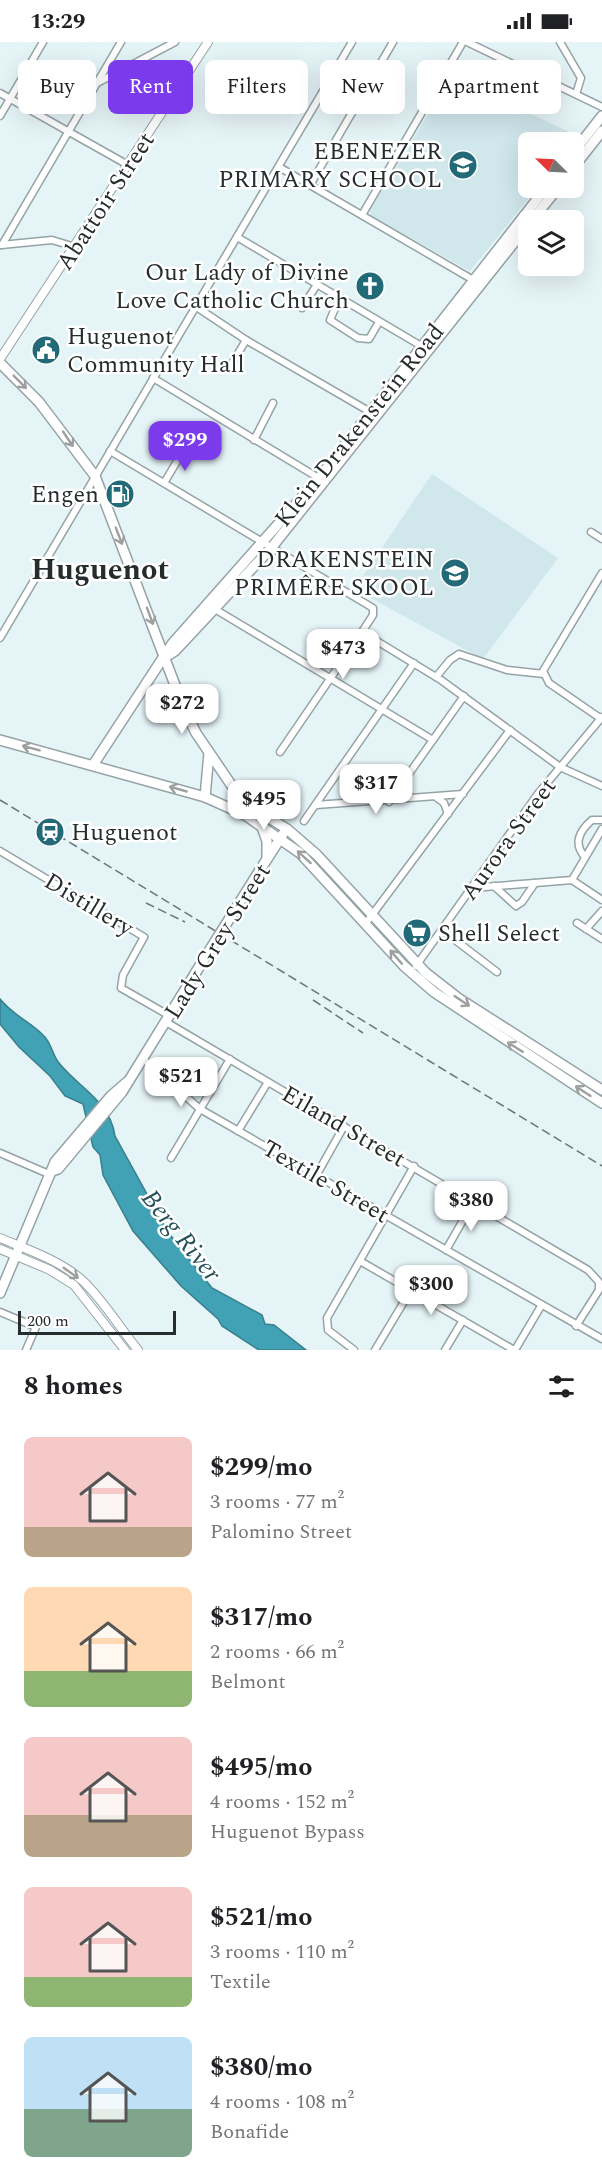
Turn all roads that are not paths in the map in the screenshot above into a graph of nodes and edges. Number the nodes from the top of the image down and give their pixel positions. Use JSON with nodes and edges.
{"nodes":[{"id":1,"x":43,"y":42,"type":"edge"},
{"id":2,"x":120,"y":42,"type":"edge"},
{"id":3,"x":175,"y":42,"type":"edge"},
{"id":4,"x":208,"y":42,"type":"edge"},
{"id":5,"x":352,"y":42,"type":"edge"},
{"id":6,"x":393,"y":42,"type":"edge"},
{"id":7,"x":465,"y":42,"type":"edge"},
{"id":8,"x":485,"y":42,"type":"edge"},
{"id":9,"x":560,"y":42,"type":"edge"},
{"id":10,"x":480,"y":48,"type":"junction"},
{"id":11,"x":341,"y":60,"type":"edge"},
{"id":12,"x":383,"y":60,"type":"edge"},
{"id":13,"x":98,"y":82,"type":"junction"},
{"id":14,"x":0,"y":93,"type":"edge"},
{"id":15,"x":576,"y":94,"type":"junction"},
{"id":16,"x":320,"y":97,"type":"edge"},
{"id":17,"x":11,"y":99,"type":"junction"},
{"id":18,"x":602,"y":107,"type":"edge"},
{"id":19,"x":351,"y":114,"type":"edge"},
{"id":20,"x":0,"y":116,"type":"edge"},
{"id":21,"x":602,"y":116,"type":"edge"},
{"id":22,"x":602,"y":131,"type":"edge"},
{"id":23,"x":70,"y":132,"type":"junction"},
{"id":24,"x":584,"y":139,"type":"edge"},
{"id":25,"x":584,"y":154,"type":"edge"},
{"id":26,"x":128,"y":165,"type":"junction"},
{"id":27,"x":279,"y":167,"type":"junction"},
{"id":28,"x":310,"y":185,"type":"junction"},
{"id":29,"x":539,"y":198,"type":"edge"},
{"id":30,"x":550,"y":198,"type":"edge"},
{"id":31,"x":540,"y":210,"type":"edge"},
{"id":32,"x":362,"y":215,"type":"junction"},
{"id":33,"x":518,"y":236,"type":"edge"},
{"id":34,"x":237,"y":237,"type":"junction"},
{"id":35,"x":1,"y":245,"type":"edge"},
{"id":36,"x":75,"y":247,"type":"junction"},
{"id":37,"x":477,"y":282,"type":"junction"},
{"id":38,"x":316,"y":286,"type":"junction"},
{"id":39,"x":339,"y":299,"type":"junction"},
{"id":40,"x":195,"y":306,"type":"junction"},
{"id":41,"x":302,"y":308,"type":"dead end"},
{"id":42,"x":379,"y":322,"type":"junction"},
{"id":43,"x":246,"y":340,"type":"junction"},
{"id":44,"x":425,"y":348,"type":"junction"},
{"id":45,"x":0,"y":361,"type":"edge"},
{"id":46,"x":230,"y":366,"type":"dead end"},
{"id":47,"x":153,"y":378,"type":"junction"},
{"id":48,"x":273,"y":403,"type":"dead end"},
{"id":49,"x":374,"y":415,"type":"junction"},
{"id":50,"x":254,"y":440,"type":"junction"},
{"id":51,"x":185,"y":448,"type":"dead end"},
{"id":52,"x":110,"y":451,"type":"junction"},
{"id":53,"x":95,"y":476,"type":"junction"},
{"id":54,"x":322,"y":480,"type":"junction"},
{"id":55,"x":164,"y":483,"type":"junction"},
{"id":56,"x":591,"y":532,"type":"dead end"},
{"id":57,"x":602,"y":539,"type":"edge"},
{"id":58,"x":268,"y":545,"type":"junction"},
{"id":59,"x":602,"y":573,"type":"edge"},
{"id":60,"x":211,"y":607,"type":"junction"},
{"id":61,"x":362,"y":632,"type":"junction"},
{"id":62,"x":0,"y":638,"type":"edge"},
{"id":63,"x":165,"y":657,"type":"junction"},
{"id":64,"x":414,"y":663,"type":"junction"},
{"id":65,"x":543,"y":674,"type":"junction"},
{"id":66,"x":331,"y":677,"type":"junction"},
{"id":67,"x":436,"y":677,"type":"junction"},
{"id":68,"x":464,"y":696,"type":"junction"},
{"id":69,"x":382,"y":708,"type":"junction"},
{"id":70,"x":601,"y":718,"type":"edge"},
{"id":71,"x":510,"y":730,"type":"junction"},
{"id":72,"x":0,"y":740,"type":"edge"},
{"id":73,"x":433,"y":740,"type":"junction"},
{"id":74,"x":279,"y":752,"type":"dead end"},
{"id":75,"x":209,"y":753,"type":"junction"},
{"id":76,"x":93,"y":765,"type":"junction"},
{"id":77,"x":560,"y":767,"type":"junction"},
{"id":78,"x":602,"y":786,"type":"edge"},
{"id":79,"x":463,"y":794,"type":"junction"},
{"id":80,"x":205,"y":797,"type":"junction"},
{"id":81,"x":435,"y":797,"type":"junction"},
{"id":82,"x":389,"y":802,"type":"junction"},
{"id":83,"x":316,"y":805,"type":"junction"},
{"id":84,"x":448,"y":814,"type":"junction"},
{"id":85,"x":602,"y":820,"type":"edge"},
{"id":86,"x":304,"y":821,"type":"dead end"},
{"id":87,"x":261,"y":825,"type":"junction"},
{"id":88,"x":602,"y":829,"type":"edge"},
{"id":89,"x":287,"y":830,"type":"junction"},
{"id":90,"x":280,"y":838,"type":"junction"},
{"id":91,"x":0,"y":850,"type":"edge"},
{"id":92,"x":585,"y":857,"type":"junction"},
{"id":93,"x":266,"y":860,"type":"junction"},
{"id":94,"x":572,"y":880,"type":"junction"},
{"id":95,"x":535,"y":883,"type":"junction"},
{"id":96,"x":494,"y":886,"type":"junction"},
{"id":97,"x":472,"y":888,"type":"junction"},
{"id":98,"x":602,"y":900,"type":"edge"},
{"id":99,"x":602,"y":911,"type":"edge"},
{"id":100,"x":369,"y":920,"type":"junction"},
{"id":101,"x":577,"y":923,"type":"dead end"},
{"id":102,"x":586,"y":929,"type":"junction"},
{"id":103,"x":442,"y":930,"type":"junction"},
{"id":104,"x":602,"y":939,"type":"edge"},
{"id":105,"x":417,"y":964,"type":"junction"},
{"id":106,"x":411,"y":972,"type":"junction"},
{"id":107,"x":497,"y":972,"type":"dead end"},
{"id":108,"x":168,"y":1019,"type":"junction"},
{"id":109,"x":143,"y":1059,"type":"junction"},
{"id":110,"x":230,"y":1059,"type":"junction"},
{"id":111,"x":268,"y":1082,"type":"junction"},
{"id":112,"x":602,"y":1090,"type":"edge"},
{"id":113,"x":602,"y":1102,"type":"edge"},
{"id":114,"x":200,"y":1109,"type":"junction"},
{"id":115,"x":344,"y":1126,"type":"junction"},
{"id":116,"x":238,"y":1131,"type":"junction"},
{"id":117,"x":0,"y":1153,"type":"edge"},
{"id":118,"x":171,"y":1158,"type":"dead end"},
{"id":119,"x":414,"y":1166,"type":"junction"},
{"id":120,"x":51,"y":1173,"type":"junction"},
{"id":121,"x":316,"y":1176,"type":"junction"},
{"id":122,"x":474,"y":1201,"type":"junction"},
{"id":123,"x":385,"y":1214,"type":"junction"},
{"id":124,"x":0,"y":1238,"type":"edge"},
{"id":125,"x":0,"y":1249,"type":"edge"},
{"id":126,"x":446,"y":1250,"type":"junction"},
{"id":127,"x":17,"y":1251,"type":"junction"},
{"id":128,"x":360,"y":1261,"type":"junction"},
{"id":129,"x":411,"y":1290,"type":"junction"},
{"id":130,"x":0,"y":1293,"type":"edge"},
{"id":131,"x":541,"y":1306,"type":"junction"},
{"id":132,"x":0,"y":1312,"type":"edge"},
{"id":133,"x":463,"y":1320,"type":"junction"},
{"id":134,"x":576,"y":1326,"type":"junction"},
{"id":135,"x":602,"y":1339,"type":"edge"},
{"id":136,"x":26,"y":1350,"type":"edge"},
{"id":137,"x":125,"y":1350,"type":"edge"},
{"id":138,"x":138,"y":1350,"type":"edge"},
{"id":139,"x":354,"y":1350,"type":"edge"},
{"id":140,"x":375,"y":1350,"type":"edge"},
{"id":141,"x":445,"y":1350,"type":"edge"},
{"id":142,"x":515,"y":1350,"type":"edge"}],
"edges":[{"from":1,"to":17,"type":"street"},
{"from":2,"to":13,"type":"street"},
{"from":3,"to":13,"type":"street"},
{"from":4,"to":26,"type":"street","name":"Abattoir Street"},
{"from":5,"to":11,"type":"street"},
{"from":6,"to":12,"type":"street"},
{"from":7,"to":10,"type":"street"},
{"from":7,"to":32,"type":"street"},
{"from":8,"to":10,"type":"street"},
{"from":9,"to":15,"type":"street"},
{"from":10,"to":15,"type":"street"},
{"from":13,"to":23,"type":"street"},
{"from":14,"to":17,"type":"street"},
{"from":15,"to":18,"type":"street"},
{"from":16,"to":27,"type":"street"},
{"from":17,"to":20,"type":"street"},
{"from":17,"to":23,"type":"street"},
{"from":19,"to":28,"type":"street"},
{"from":21,"to":24,"type":"main road"},
{"from":22,"to":25,"type":"main road"},
{"from":23,"to":26,"type":"street"},
{"from":23,"to":35,"type":"street"},
{"from":26,"to":36,"type":"street","name":"Abattoir Street"},
{"from":27,"to":28,"type":"street"},
{"from":27,"to":34,"type":"street"},
{"from":28,"to":32,"type":"street"},
{"from":29,"to":37,"type":"main road","name":"Klein Drakenstein Road"},
{"from":30,"to":31,"type":"main road"},
{"from":32,"to":37,"type":"street"},
{"from":33,"to":37,"type":"main road","name":"Klein Drakenstein Road"},
{"from":34,"to":38,"type":"street"},
{"from":34,"to":40,"type":"street"},
{"from":35,"to":36,"type":"street"},
{"from":36,"to":45,"type":"street","name":"Abattoir Street"},
{"from":37,"to":44,"type":"main road","name":"Klein Drakenstein Road"},
{"from":38,"to":39,"type":"street"},
{"from":38,"to":41,"type":"street"},
{"from":39,"to":42,"type":"street"},
{"from":39,"to":42,"type":"street"},
{"from":40,"to":43,"type":"street"},
{"from":40,"to":47,"type":"street"},
{"from":42,"to":44,"type":"street"},
{"from":43,"to":46,"type":"street"},
{"from":43,"to":49,"type":"street"},
{"from":44,"to":49,"type":"main road","name":"Klein Drakenstein Road"},
{"from":45,"to":53,"type":"main road","one_way":true},
{"from":47,"to":50,"type":"street"},
{"from":47,"to":52,"type":"street"},
{"from":48,"to":50,"type":"street"},
{"from":49,"to":54,"type":"main road","name":"Klein Drakenstein Road"},
{"from":50,"to":54,"type":"street"},
{"from":51,"to":55,"type":"street"},
{"from":52,"to":53,"type":"street"},
{"from":52,"to":55,"type":"street"},
{"from":53,"to":62,"type":"street"},
{"from":53,"to":63,"type":"main road","one_way":true},
{"from":54,"to":58,"type":"main road","name":"Klein Drakenstein Road"},
{"from":55,"to":58,"type":"street"},
{"from":56,"to":57,"type":"street"},
{"from":58,"to":60,"type":"main road","name":"Klein Drakenstein Road"},
{"from":58,"to":61,"type":"street"},
{"from":59,"to":65,"type":"street"},
{"from":60,"to":63,"type":"main road","name":"Klein Drakenstein Road"},
{"from":60,"to":66,"type":"street"},
{"from":61,"to":64,"type":"street"},
{"from":61,"to":66,"type":"street"},
{"from":63,"to":75,"type":"main road"},
{"from":63,"to":76,"type":"main road","name":"Klein Drakenstein Road"},
{"from":64,"to":67,"type":"street"},
{"from":64,"to":69,"type":"street"},
{"from":65,"to":67,"type":"street"},
{"from":65,"to":70,"type":"street"},
{"from":66,"to":69,"type":"street"},
{"from":66,"to":74,"type":"street"},
{"from":67,"to":68,"type":"street"},
{"from":68,"to":71,"type":"street"},
{"from":68,"to":73,"type":"street"},
{"from":69,"to":73,"type":"street"},
{"from":69,"to":83,"type":"street"},
{"from":70,"to":77,"type":"street","name":"Aurora Street"},
{"from":71,"to":77,"type":"street"},
{"from":71,"to":79,"type":"street"},
{"from":76,"to":72,"type":"main road","one_way":true},
{"from":73,"to":82,"type":"street"},
{"from":75,"to":80,"type":"main road"},
{"from":75,"to":89,"type":"main road"},
{"from":80,"to":76,"type":"main road","one_way":true},
{"from":77,"to":78,"type":"street"},
{"from":77,"to":97,"type":"street","name":"Aurora Street"},
{"from":79,"to":81,"type":"street"},
{"from":79,"to":84,"type":"street"},
{"from":80,"to":87,"type":"main road"},
{"from":81,"to":82,"type":"street"},
{"from":81,"to":84,"type":"street"},
{"from":82,"to":83,"type":"street"},
{"from":83,"to":86,"type":"street"},
{"from":84,"to":100,"type":"street"},
{"from":85,"to":92,"type":"street"},
{"from":87,"to":90,"type":"main road"},
{"from":87,"to":93,"type":"main road"},
{"from":88,"to":92,"type":"street"},
{"from":89,"to":90,"type":"main road","name":"Lady Grey Street"},
{"from":89,"to":100,"type":"main road"},
{"from":90,"to":93,"type":"main road","name":"Lady Grey Street"},
{"from":100,"to":90,"type":"main road","one_way":true},
{"from":91,"to":108,"type":"street","name":"Distillery"},
{"from":92,"to":94,"type":"street"},
{"from":93,"to":108,"type":"main road","name":"Lady Grey Street","bridge":true},
{"from":94,"to":95,"type":"street"},
{"from":94,"to":98,"type":"street"},
{"from":95,"to":96,"type":"street"},
{"from":95,"to":96,"type":"street"},
{"from":96,"to":97,"type":"street"},
{"from":97,"to":103,"type":"street","name":"Aurora Street"},
{"from":99,"to":102,"type":"street"},
{"from":100,"to":105,"type":"main road"},
{"from":106,"to":100,"type":"main road","one_way":true},
{"from":101,"to":102,"type":"street"},
{"from":102,"to":104,"type":"street"},
{"from":103,"to":105,"type":"street","name":"Aurora Street"},
{"from":103,"to":107,"type":"street"},
{"from":105,"to":106,"type":"street","name":"Aurora Street"},
{"from":105,"to":112,"type":"main road","one_way":true},
{"from":113,"to":106,"type":"main road","one_way":true},
{"from":108,"to":109,"type":"main road","name":"Lady Grey Street"},
{"from":108,"to":110,"type":"street","name":"Eiland Street"},
{"from":109,"to":114,"type":"street","name":"Textile Street"},
{"from":109,"to":120,"type":"main road","name":"Lady Grey Street"},
{"from":110,"to":111,"type":"street","name":"Eiland Street"},
{"from":110,"to":114,"type":"street"},
{"from":111,"to":115,"type":"street","name":"Eiland Street"},
{"from":111,"to":116,"type":"street"},
{"from":114,"to":116,"type":"street","name":"Textile Street"},
{"from":114,"to":118,"type":"street"},
{"from":115,"to":119,"type":"street","name":"Eiland Street"},
{"from":115,"to":121,"type":"street"},
{"from":116,"to":121,"type":"street","name":"Textile Street"},
{"from":117,"to":120,"type":"street"},
{"from":119,"to":122,"type":"street","name":"Eiland Street"},
{"from":119,"to":123,"type":"street"},
{"from":120,"to":127,"type":"main road","name":"Lady Grey Street"},
{"from":121,"to":123,"type":"street","name":"Textile Street"},
{"from":122,"to":126,"type":"street"},
{"from":122,"to":134,"type":"street","name":"Eiland Street"},
{"from":123,"to":126,"type":"street","name":"Textile Street"},
{"from":123,"to":128,"type":"street"},
{"from":124,"to":127,"type":"street"},
{"from":125,"to":127,"type":"street"},
{"from":126,"to":131,"type":"street","name":"Textile Street"},
{"from":127,"to":130,"type":"main road","name":"Lady Grey Street"},
{"from":127,"to":137,"type":"street"},
{"from":127,"to":138,"type":"street","one_way":true},
{"from":128,"to":129,"type":"street"},
{"from":128,"to":139,"type":"street"},
{"from":129,"to":133,"type":"street"},
{"from":129,"to":140,"type":"street"},
{"from":131,"to":134,"type":"street","name":"Textile Street"},
{"from":131,"to":142,"type":"street"},
{"from":132,"to":136,"type":"street"},
{"from":133,"to":141,"type":"street"},
{"from":133,"to":142,"type":"street"},
{"from":134,"to":135,"type":"street","name":"Textile Street"}]}
